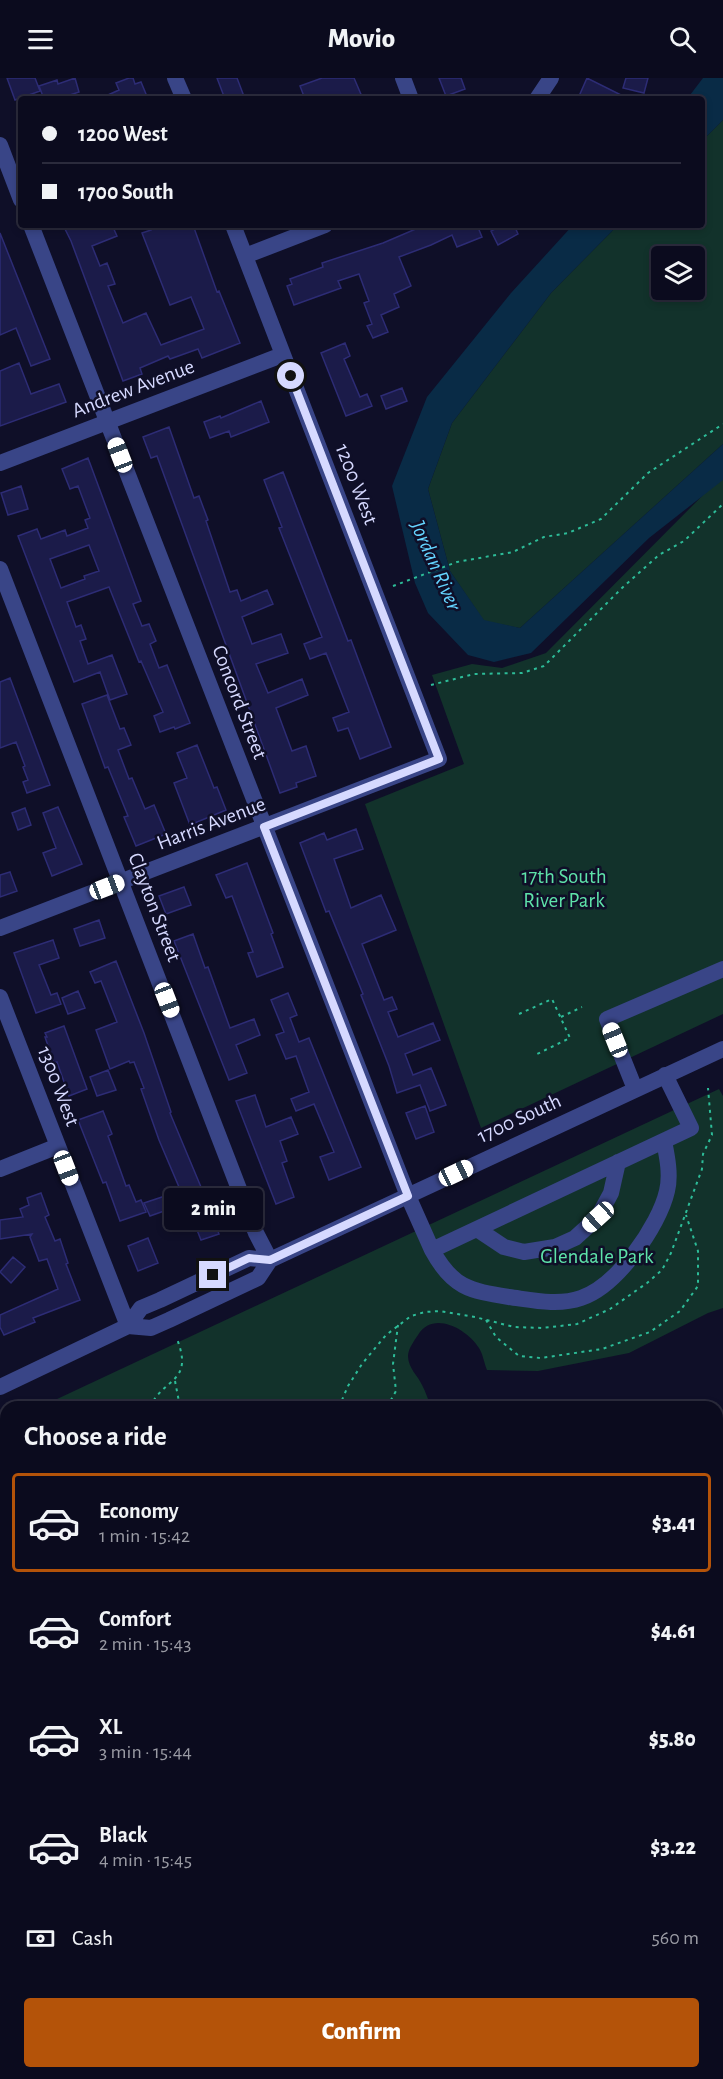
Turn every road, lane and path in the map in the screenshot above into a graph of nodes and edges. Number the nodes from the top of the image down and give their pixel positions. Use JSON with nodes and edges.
{"nodes":[{"id":1,"x":175,"y":78,"type":"edge"},
{"id":2,"x":403,"y":78,"type":"edge"},
{"id":3,"x":550,"y":78,"type":"edge"},
{"id":4,"x":183,"y":96,"type":"edge"},
{"id":5,"x":410,"y":96,"type":"edge"},
{"id":6,"x":539,"y":96,"type":"edge"},
{"id":7,"x":0,"y":145,"type":"edge"},
{"id":8,"x":18,"y":192,"type":"edge"},
{"id":9,"x":32,"y":228,"type":"edge"},
{"id":10,"x":234,"y":228,"type":"edge"},
{"id":11,"x":317,"y":228,"type":"edge"},
{"id":12,"x":245,"y":256,"type":"junction"},
{"id":13,"x":282,"y":355,"type":"junction"},
{"id":14,"x":107,"y":422,"type":"junction"},
{"id":15,"x":723,"y":424,"type":"edge"},
{"id":16,"x":0,"y":463,"type":"edge"},
{"id":17,"x":723,"y":504,"type":"edge"},
{"id":18,"x":0,"y":569,"type":"edge"},
{"id":19,"x":393,"y":585,"type":"dead end"},
{"id":20,"x":431,"y":685,"type":"dead end"},
{"id":21,"x":439,"y":759,"type":"joint"},
{"id":22,"x":264,"y":827,"type":"junction"},
{"id":23,"x":121,"y":882,"type":"junction"},
{"id":24,"x":0,"y":928,"type":"edge"},
{"id":25,"x":723,"y":969,"type":"edge"},
{"id":26,"x":0,"y":997,"type":"edge"},
{"id":27,"x":582,"y":1007,"type":"dead end"},
{"id":28,"x":519,"y":1014,"type":"dead end"},
{"id":29,"x":561,"y":1017,"type":"junction"},
{"id":30,"x":723,"y":1049,"type":"edge"},
{"id":31,"x":537,"y":1054,"type":"dead end"},
{"id":32,"x":665,"y":1075,"type":"junction"},
{"id":33,"x":708,"y":1088,"type":"dead end"},
{"id":34,"x":635,"y":1089,"type":"junction"},
{"id":35,"x":663,"y":1141,"type":"junction"},
{"id":36,"x":58,"y":1146,"type":"junction"},
{"id":37,"x":618,"y":1162,"type":"junction"},
{"id":38,"x":0,"y":1169,"type":"edge"},
{"id":39,"x":408,"y":1196,"type":"junction"},
{"id":40,"x":686,"y":1214,"type":"junction"},
{"id":41,"x":477,"y":1229,"type":"junction"},
{"id":42,"x":432,"y":1250,"type":"junction"},
{"id":43,"x":270,"y":1260,"type":"junction"},
{"id":44,"x":486,"y":1320,"type":"junction"},
{"id":45,"x":399,"y":1325,"type":"junction"},
{"id":46,"x":128,"y":1326,"type":"junction"},
{"id":47,"x":177,"y":1339,"type":"dead end"},
{"id":48,"x":175,"y":1381,"type":"junction"},
{"id":49,"x":0,"y":1387,"type":"edge"},
{"id":50,"x":154,"y":1401,"type":"edge"},
{"id":51,"x":179,"y":1401,"type":"edge"},
{"id":52,"x":342,"y":1401,"type":"edge"},
{"id":53,"x":390,"y":1401,"type":"edge"}],
"edges":[{"from":1,"to":4,"type":"street"},
{"from":2,"to":5,"type":"street"},
{"from":3,"to":6,"type":"street"},
{"from":7,"to":8,"type":"street"},
{"from":9,"to":14,"type":"street","name":"Concord Street"},
{"from":10,"to":12,"type":"street","name":"1200 West"},
{"from":11,"to":12,"type":"street"},
{"from":12,"to":13,"type":"street","name":"1200 West"},
{"from":13,"to":14,"type":"street","name":"Andrew Avenue"},
{"from":13,"to":21,"type":"street","name":"1200 West"},
{"from":14,"to":16,"type":"street","name":"Andrew Avenue"},
{"from":14,"to":22,"type":"street","name":"Concord Street"},
{"from":15,"to":19,"type":"path"},
{"from":17,"to":20,"type":"path"},
{"from":18,"to":23,"type":"street","name":"Clayton Street"},
{"from":21,"to":22,"type":"street","name":"Harris Avenue"},
{"from":22,"to":23,"type":"street","name":"Harris Avenue"},
{"from":22,"to":39,"type":"street","name":"Concord Street"},
{"from":23,"to":24,"type":"street","name":"Harris Avenue"},
{"from":23,"to":43,"type":"street","name":"Clayton Street"},
{"from":25,"to":34,"type":"street"},
{"from":26,"to":36,"type":"street","name":"1300 West"},
{"from":27,"to":29,"type":"path"},
{"from":28,"to":29,"type":"path"},
{"from":29,"to":31,"type":"path"},
{"from":30,"to":32,"type":"street","name":"1700 South"},
{"from":32,"to":34,"type":"street","name":"1700 South"},
{"from":32,"to":35,"type":"street"},
{"from":33,"to":40,"type":"path"},
{"from":34,"to":39,"type":"street","name":"1700 South"},
{"from":35,"to":37,"type":"street"},
{"from":35,"to":42,"type":"street","name":"Concord Street"},
{"from":36,"to":38,"type":"street"},
{"from":36,"to":46,"type":"street","name":"1300 West"},
{"from":37,"to":41,"type":"street"},
{"from":37,"to":41,"type":"street"},
{"from":39,"to":42,"type":"street","name":"Concord Street"},
{"from":39,"to":43,"type":"street","name":"1700 South"},
{"from":40,"to":44,"type":"path"},
{"from":40,"to":44,"type":"path"},
{"from":41,"to":42,"type":"street"},
{"from":43,"to":46,"type":"street","name":"1700 South"},
{"from":44,"to":45,"type":"path"},
{"from":45,"to":52,"type":"path"},
{"from":45,"to":53,"type":"path"},
{"from":46,"to":49,"type":"street","name":"1700 South"},
{"from":47,"to":48,"type":"path"},
{"from":48,"to":50,"type":"path"},
{"from":48,"to":51,"type":"path"}]}
